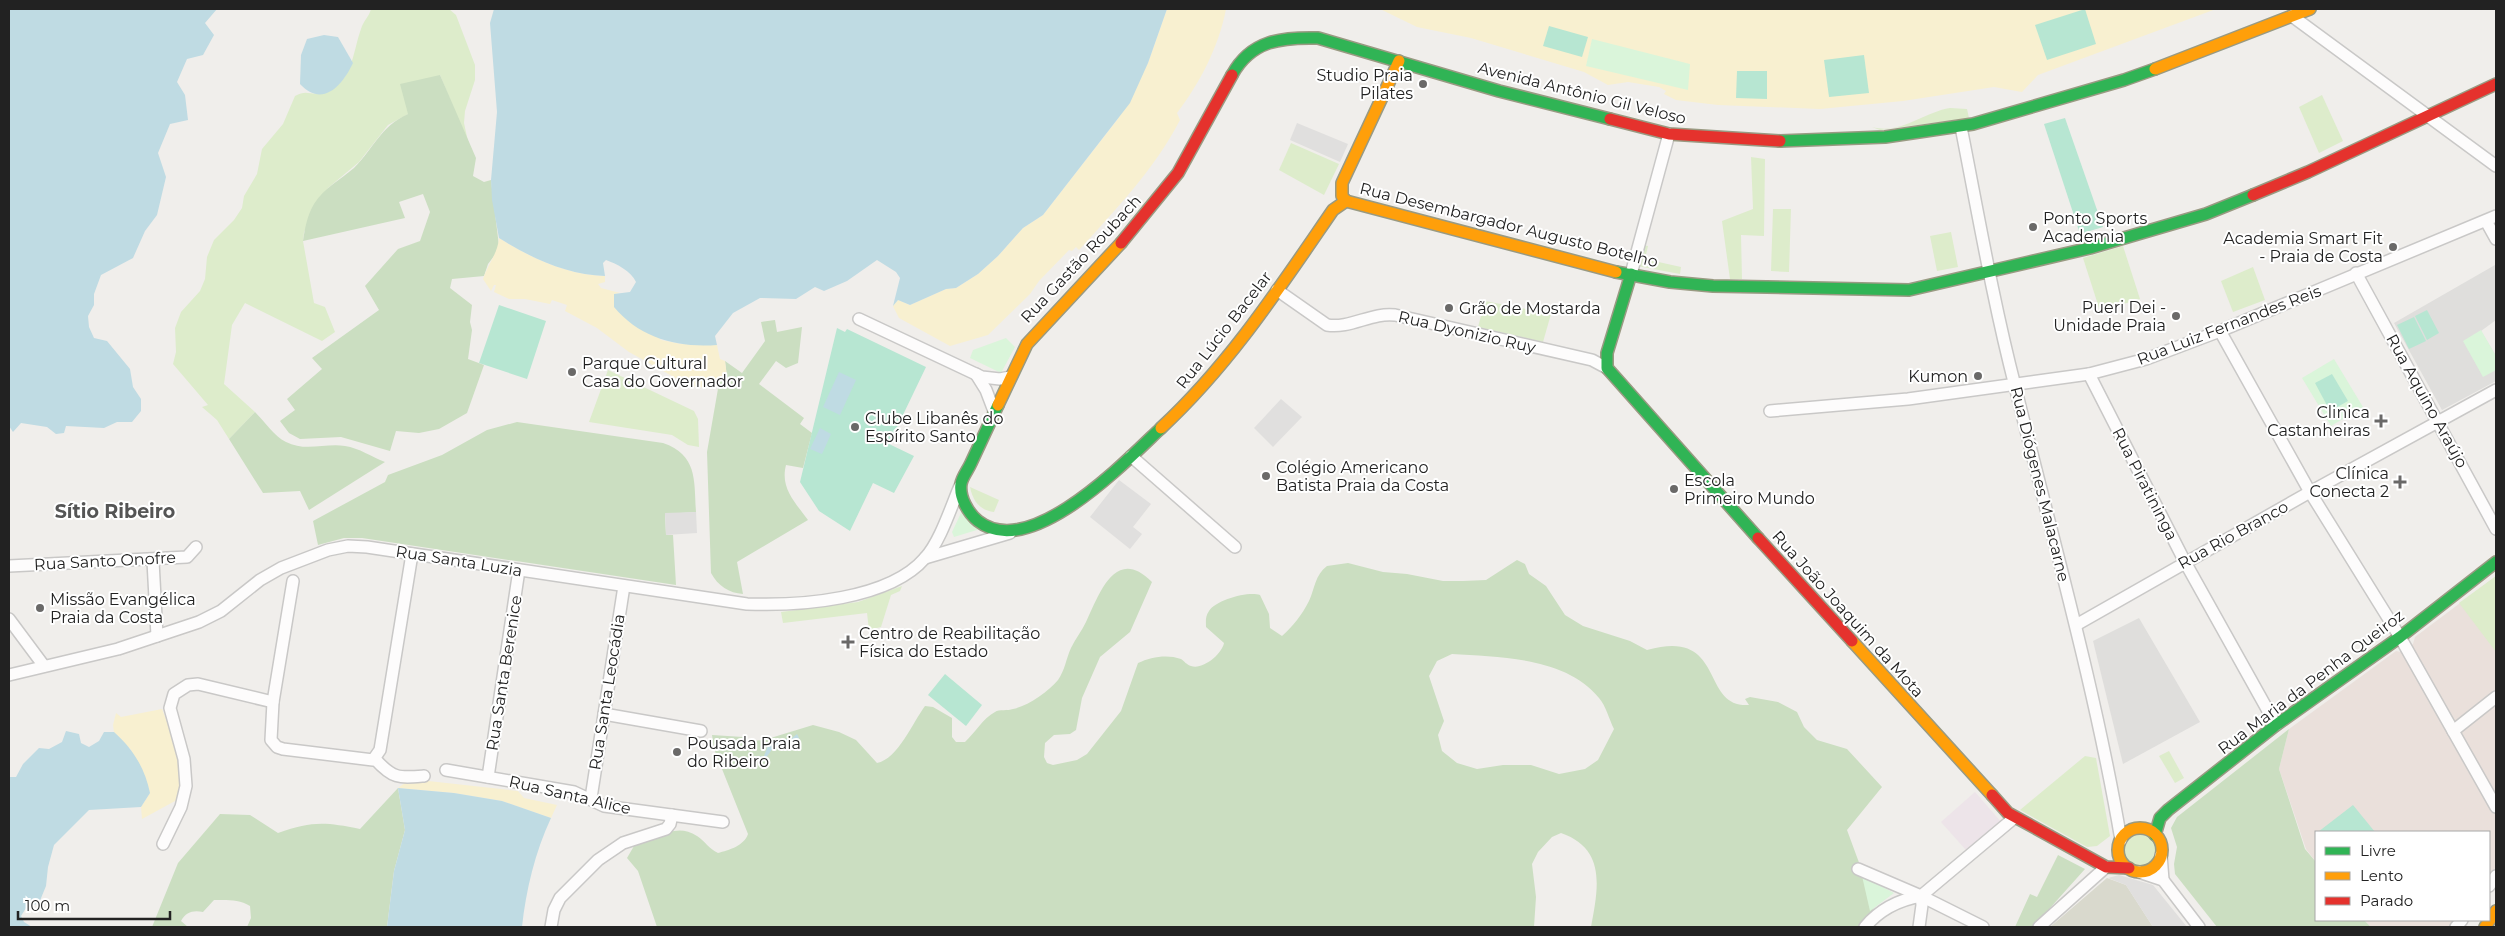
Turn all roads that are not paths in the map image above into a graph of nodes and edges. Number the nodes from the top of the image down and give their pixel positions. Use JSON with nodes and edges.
{"nodes":[{"id":1,"x":2310,"y":9,"type":"edge"},
{"id":2,"x":2292,"y":16,"type":"junction"},
{"id":3,"x":1399,"y":61,"type":"junction"},
{"id":4,"x":2496,"y":84,"type":"edge"},
{"id":5,"x":2429,"y":117,"type":"junction"},
{"id":6,"x":1961,"y":127,"type":"junction"},
{"id":7,"x":1669,"y":134,"type":"junction"},
{"id":8,"x":2496,"y":166,"type":"edge"},
{"id":9,"x":1346,"y":201,"type":"junction"},
{"id":10,"x":2491,"y":218,"type":"edge"},
{"id":11,"x":2496,"y":239,"type":"edge"},
{"id":12,"x":1989,"y":273,"type":"junction"},
{"id":13,"x":1630,"y":274,"type":"junction"},
{"id":14,"x":2356,"y":274,"type":"junction"},
{"id":15,"x":1277,"y":290,"type":"junction"},
{"id":16,"x":859,"y":319,"type":"dead end"},
{"id":17,"x":2220,"y":332,"type":"junction"},
{"id":18,"x":1607,"y":368,"type":"junction"},
{"id":19,"x":976,"y":374,"type":"junction"},
{"id":20,"x":2089,"y":374,"type":"junction"},
{"id":21,"x":1010,"y":377,"type":"junction"},
{"id":22,"x":2014,"y":384,"type":"junction"},
{"id":23,"x":2496,"y":390,"type":"edge"},
{"id":24,"x":1770,"y":411,"type":"dead end"},
{"id":25,"x":994,"y":412,"type":"junction"},
{"id":26,"x":2440,"y":422,"type":"junction"},
{"id":27,"x":1131,"y":456,"type":"junction"},
{"id":28,"x":961,"y":484,"type":"junction"},
{"id":29,"x":2310,"y":492,"type":"junction"},
{"id":30,"x":1024,"y":529,"type":"junction"},
{"id":31,"x":2496,"y":529,"type":"edge"},
{"id":32,"x":1234,"y":547,"type":"dead end"},
{"id":33,"x":196,"y":548,"type":"dead end"},
{"id":34,"x":412,"y":554,"type":"junction"},
{"id":35,"x":925,"y":558,"type":"junction"},
{"id":36,"x":153,"y":560,"type":"junction"},
{"id":37,"x":2185,"y":562,"type":"junction"},
{"id":38,"x":2496,"y":562,"type":"edge"},
{"id":39,"x":9,"y":566,"type":"edge"},
{"id":40,"x":519,"y":570,"type":"junction"},
{"id":41,"x":293,"y":580,"type":"dead end"},
{"id":42,"x":624,"y":586,"type":"junction"},
{"id":43,"x":9,"y":619,"type":"edge"},
{"id":44,"x":2076,"y":625,"type":"junction"},
{"id":45,"x":157,"y":636,"type":"junction"},
{"id":46,"x":2400,"y":637,"type":"junction"},
{"id":47,"x":44,"y":666,"type":"junction"},
{"id":48,"x":9,"y":675,"type":"edge"},
{"id":49,"x":2496,"y":697,"type":"edge"},
{"id":50,"x":272,"y":702,"type":"junction"},
{"id":51,"x":604,"y":714,"type":"junction"},
{"id":52,"x":2276,"y":725,"type":"junction"},
{"id":53,"x":701,"y":731,"type":"dead end"},
{"id":54,"x":2453,"y":731,"type":"junction"},
{"id":55,"x":375,"y":759,"type":"junction"},
{"id":56,"x":446,"y":770,"type":"dead end"},
{"id":57,"x":424,"y":776,"type":"dead end"},
{"id":58,"x":488,"y":777,"type":"junction"},
{"id":59,"x":591,"y":798,"type":"junction"},
{"id":60,"x":2496,"y":807,"type":"edge"},
{"id":61,"x":672,"y":815,"type":"junction"},
{"id":62,"x":2014,"y":818,"type":"junction"},
{"id":63,"x":723,"y":822,"type":"dead end"},
{"id":64,"x":2155,"y":835,"type":"junction"},
{"id":65,"x":2120,"y":840,"type":"junction"},
{"id":66,"x":163,"y":844,"type":"dead end"},
{"id":67,"x":2161,"y":855,"type":"junction"},
{"id":68,"x":2086,"y":856,"type":"junction"},
{"id":69,"x":2106,"y":867,"type":"junction"},
{"id":70,"x":1858,"y":869,"type":"dead end"},
{"id":71,"x":2134,"y":870,"type":"junction"},
{"id":72,"x":2163,"y":880,"type":"junction"},
{"id":73,"x":1921,"y":896,"type":"junction"},
{"id":74,"x":551,"y":927,"type":"edge"},
{"id":75,"x":1865,"y":927,"type":"edge"},
{"id":76,"x":1919,"y":927,"type":"edge"},
{"id":77,"x":1983,"y":927,"type":"edge"},
{"id":78,"x":2039,"y":927,"type":"edge"},
{"id":79,"x":2199,"y":927,"type":"edge"}],
"edges":[{"from":1,"to":2,"type":"street","name":"Avenida Antônio Gil Veloso"},
{"from":2,"to":5,"type":"street"},
{"from":2,"to":6,"type":"street","name":"Avenida Antônio Gil Veloso"},
{"from":3,"to":7,"type":"street","name":"Avenida Antônio Gil Veloso"},
{"from":3,"to":9,"type":"street"},
{"from":3,"to":21,"type":"street","name":"Rua Gastão Roubach"},
{"from":4,"to":5,"type":"street","name":"Rua Desembargador Augusto Botelho"},
{"from":5,"to":8,"type":"street"},
{"from":5,"to":12,"type":"street","name":"Rua Desembargador Augusto Botelho"},
{"from":6,"to":7,"type":"street","name":"Avenida Antônio Gil Veloso"},
{"from":6,"to":12,"type":"street","name":"Rua Diógenes Malacarne"},
{"from":7,"to":13,"type":"street"},
{"from":9,"to":13,"type":"street","name":"Rua Desembargador Augusto Botelho"},
{"from":9,"to":15,"type":"street","name":"Rua Lúcio Bacelar"},
{"from":10,"to":11,"type":"street"},
{"from":10,"to":14,"type":"street","name":"Rua Luiz Fernandes Reis"},
{"from":12,"to":13,"type":"street","name":"Rua Desembargador Augusto Botelho"},
{"from":12,"to":22,"type":"street","name":"Rua Diógenes Malacarne"},
{"from":13,"to":18,"type":"street"},
{"from":14,"to":17,"type":"street","name":"Rua Luiz Fernandes Reis"},
{"from":14,"to":26,"type":"street","name":"Rua Aquino Araújo"},
{"from":15,"to":18,"type":"street","name":"Rua Dyonizio Ruy"},
{"from":15,"to":27,"type":"street","name":"Rua Lúcio Bacelar"},
{"from":16,"to":19,"type":"street"},
{"from":17,"to":20,"type":"street","name":"Rua Luiz Fernandes Reis"},
{"from":17,"to":29,"type":"street"},
{"from":18,"to":62,"type":"street","name":"Rua João Joaquim da Mota"},
{"from":19,"to":21,"type":"street"},
{"from":19,"to":25,"type":"street"},
{"from":20,"to":22,"type":"street","name":"Rua Luiz Fernandes Reis"},
{"from":20,"to":37,"type":"street","name":"Rua Piratininga"},
{"from":21,"to":25,"type":"street","name":"Rua Gastão Roubach"},
{"from":22,"to":24,"type":"street","name":"Rua Luiz Fernandes Reis"},
{"from":22,"to":44,"type":"street","name":"Rua Diógenes Malacarne"},
{"from":23,"to":26,"type":"street","name":"Rua Rio Branco"},
{"from":25,"to":28,"type":"street","name":"Rua Gastão Roubach"},
{"from":26,"to":29,"type":"street","name":"Rua Rio Branco"},
{"from":26,"to":31,"type":"street","name":"Rua Aquino Araújo"},
{"from":27,"to":30,"type":"street","name":"Rua Lúcio Bacelar"},
{"from":27,"to":32,"type":"street"},
{"from":28,"to":30,"type":"street"},
{"from":28,"to":35,"type":"street","name":"Rua Gastão Roubach"},
{"from":29,"to":37,"type":"street","name":"Rua Rio Branco"},
{"from":29,"to":46,"type":"street"},
{"from":30,"to":35,"type":"street","name":"Rua Lúcio Bacelar"},
{"from":33,"to":36,"type":"street","name":"Rua Santo Onofre"},
{"from":34,"to":40,"type":"street","name":"Rua Santa Luzia"},
{"from":34,"to":45,"type":"street","name":"Rua Santa Luzia"},
{"from":34,"to":55,"type":"street"},
{"from":35,"to":42,"type":"street","name":"Rua Santa Luzia"},
{"from":36,"to":39,"type":"street","name":"Rua Santo Onofre"},
{"from":36,"to":45,"type":"street"},
{"from":37,"to":44,"type":"street","name":"Rua Rio Branco"},
{"from":37,"to":52,"type":"street","name":"Rua Piratininga"},
{"from":38,"to":46,"type":"street","name":"Rua Maria da Penha Queiroz"},
{"from":40,"to":42,"type":"street","name":"Rua Santa Luzia"},
{"from":40,"to":58,"type":"street","name":"Rua Santa Berenice"},
{"from":41,"to":50,"type":"street"},
{"from":42,"to":51,"type":"street","name":"Rua Santa Leocádia"},
{"from":43,"to":47,"type":"street"},
{"from":44,"to":65,"type":"street","name":"Rua Diógenes Malacarne"},
{"from":45,"to":47,"type":"street","name":"Rua Santa Luzia"},
{"from":46,"to":52,"type":"street","name":"Rua Maria da Penha Queiroz"},
{"from":46,"to":54,"type":"street"},
{"from":47,"to":48,"type":"street","name":"Rua Santa Luzia"},
{"from":49,"to":54,"type":"street"},
{"from":50,"to":55,"type":"street"},
{"from":50,"to":66,"type":"street"},
{"from":51,"to":53,"type":"street"},
{"from":51,"to":59,"type":"street","name":"Rua Santa Leocádia"},
{"from":52,"to":64,"type":"street","name":"Rua Maria da Penha Queiroz"},
{"from":54,"to":60,"type":"street"},
{"from":55,"to":57,"type":"street"},
{"from":56,"to":58,"type":"street","name":"Rua Santa Alice"},
{"from":58,"to":59,"type":"street","name":"Rua Santa Alice"},
{"from":59,"to":61,"type":"street","name":"Rua Santa Alice"},
{"from":61,"to":63,"type":"street","name":"Rua Santa Alice"},
{"from":61,"to":74,"type":"street"},
{"from":62,"to":68,"type":"street","name":"Rua João Joaquim da Mota"},
{"from":62,"to":73,"type":"street"},
{"from":64,"to":65,"type":"street"},
{"from":64,"to":67,"type":"street"},
{"from":65,"to":68,"type":"street"},
{"from":65,"to":71,"type":"street"},
{"from":67,"to":71,"type":"street"},
{"from":67,"to":72,"type":"street"},
{"from":68,"to":69,"type":"street"},
{"from":69,"to":71,"type":"street"},
{"from":69,"to":78,"type":"street"},
{"from":70,"to":73,"type":"street"},
{"from":71,"to":72,"type":"street"},
{"from":72,"to":79,"type":"street"},
{"from":73,"to":75,"type":"street"},
{"from":73,"to":76,"type":"street"},
{"from":73,"to":77,"type":"street"}]}
